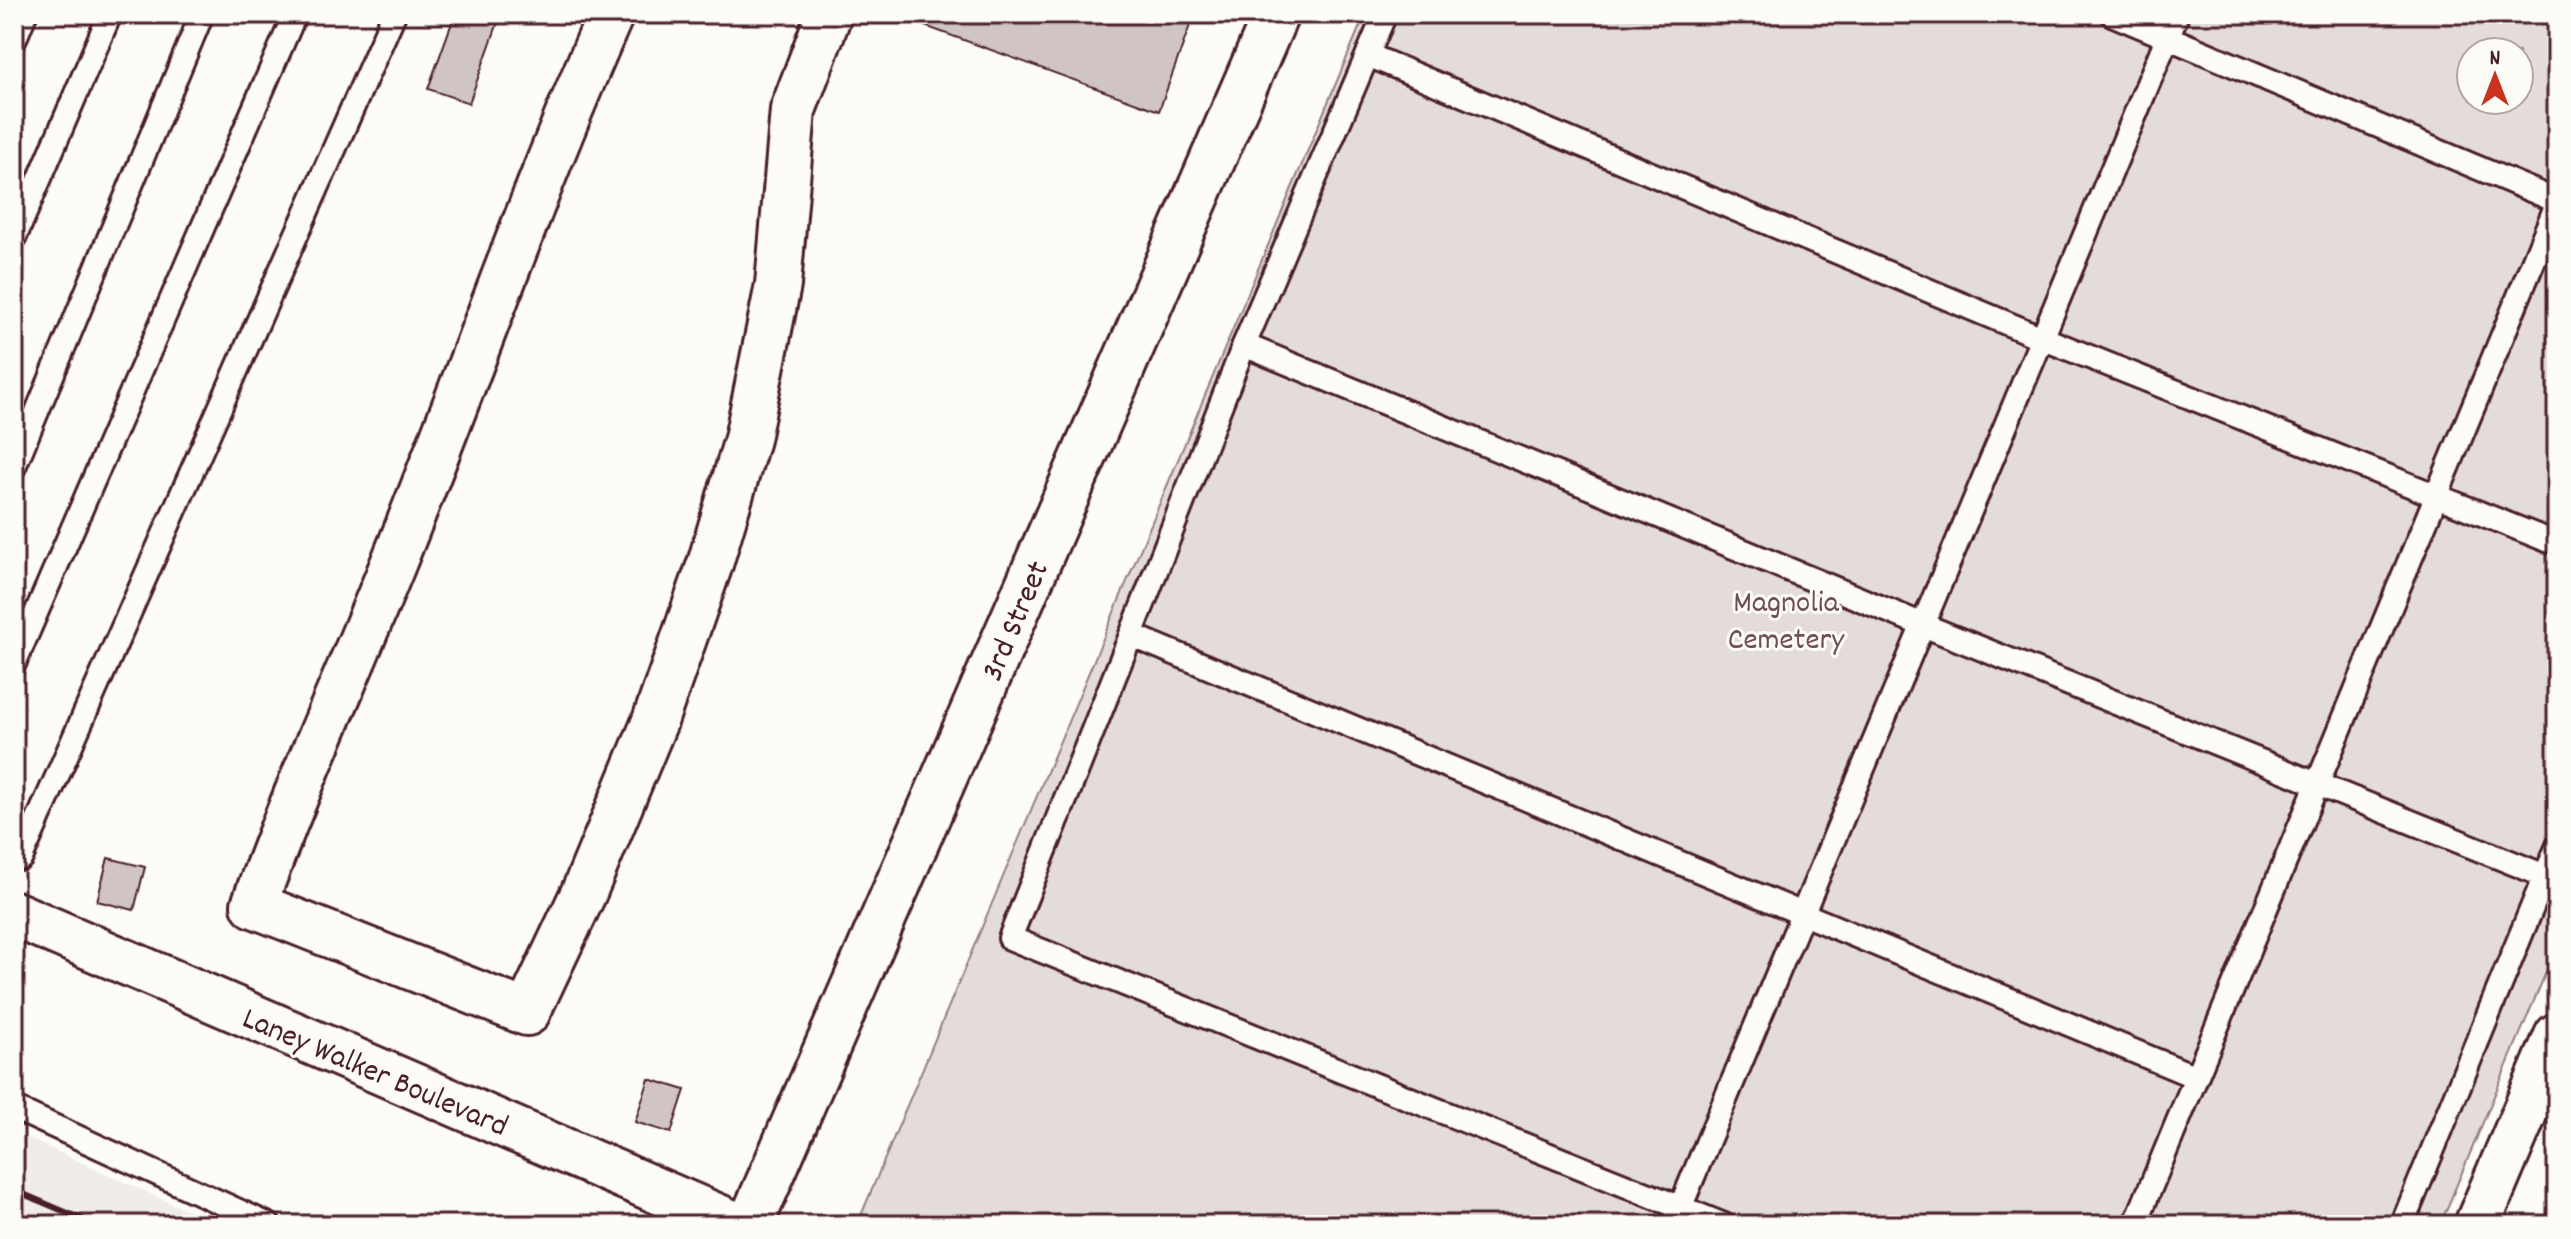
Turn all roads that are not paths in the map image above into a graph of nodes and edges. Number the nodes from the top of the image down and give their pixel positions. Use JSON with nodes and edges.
{"nodes":[{"id":1,"x":25,"y":14,"type":"edge"},
{"id":2,"x":110,"y":14,"type":"edge"},
{"id":3,"x":202,"y":14,"type":"edge"},
{"id":4,"x":295,"y":14,"type":"edge"},
{"id":5,"x":394,"y":14,"type":"edge"},
{"id":6,"x":611,"y":14,"type":"edge"},
{"id":7,"x":829,"y":14,"type":"edge"},
{"id":8,"x":1276,"y":14,"type":"edge"},
{"id":9,"x":1385,"y":14,"type":"edge"},
{"id":10,"x":2112,"y":14,"type":"edge"},
{"id":11,"x":2177,"y":14,"type":"edge"},
{"id":12,"x":2167,"y":36,"type":"junction"},
{"id":13,"x":14,"y":41,"type":"edge"},
{"id":14,"x":1368,"y":55,"type":"junction"},
{"id":15,"x":2557,"y":203,"type":"edge"},
{"id":16,"x":14,"y":239,"type":"edge"},
{"id":17,"x":2042,"y":338,"type":"junction"},
{"id":18,"x":1244,"y":345,"type":"junction"},
{"id":19,"x":14,"y":467,"type":"edge"},
{"id":20,"x":2436,"y":496,"type":"junction"},
{"id":21,"x":2557,"y":544,"type":"edge"},
{"id":22,"x":1923,"y":625,"type":"junction"},
{"id":23,"x":1131,"y":635,"type":"junction"},
{"id":24,"x":14,"y":664,"type":"edge"},
{"id":25,"x":2317,"y":783,"type":"junction"},
{"id":26,"x":2557,"y":848,"type":"edge"},
{"id":27,"x":14,"y":855,"type":"edge"},
{"id":28,"x":2545,"y":876,"type":"junction"},
{"id":29,"x":14,"y":914,"type":"edge"},
{"id":30,"x":1802,"y":916,"type":"junction"},
{"id":31,"x":2557,"y":1036,"type":"edge"},
{"id":32,"x":2196,"y":1077,"type":"junction"},
{"id":33,"x":14,"y":1108,"type":"edge"},
{"id":34,"x":1677,"y":1216,"type":"edge"},
{"id":35,"x":269,"y":1225,"type":"edge"},
{"id":36,"x":737,"y":1225,"type":"edge"},
{"id":37,"x":750,"y":1225,"type":"edge"},
{"id":38,"x":1724,"y":1225,"type":"edge"},
{"id":39,"x":2135,"y":1225,"type":"edge"},
{"id":40,"x":2402,"y":1225,"type":"edge"},
{"id":41,"x":2477,"y":1225,"type":"edge"}],
"edges":[{"from":1,"to":13,"type":"lane"},
{"from":2,"to":16,"type":"lane"},
{"from":3,"to":19,"type":"lane"},
{"from":4,"to":24,"type":"lane"},
{"from":5,"to":27,"type":"lane"},
{"from":6,"to":7,"type":"street"},
{"from":8,"to":37,"type":"street","name":"3rd Street"},
{"from":9,"to":14,"type":"lane"},
{"from":10,"to":12,"type":"lane"},
{"from":11,"to":12,"type":"lane"},
{"from":12,"to":15,"type":"lane"},
{"from":12,"to":17,"type":"lane"},
{"from":14,"to":17,"type":"lane"},
{"from":14,"to":18,"type":"lane"},
{"from":15,"to":20,"type":"lane"},
{"from":17,"to":20,"type":"lane"},
{"from":17,"to":22,"type":"lane"},
{"from":18,"to":22,"type":"lane"},
{"from":18,"to":23,"type":"lane"},
{"from":20,"to":21,"type":"lane"},
{"from":20,"to":25,"type":"lane"},
{"from":22,"to":25,"type":"lane"},
{"from":22,"to":30,"type":"lane"},
{"from":23,"to":30,"type":"lane"},
{"from":23,"to":34,"type":"lane"},
{"from":25,"to":28,"type":"lane"},
{"from":25,"to":32,"type":"lane"},
{"from":26,"to":28,"type":"lane"},
{"from":28,"to":40,"type":"lane"},
{"from":29,"to":36,"type":"street","name":"Laney Walker Boulevard"},
{"from":30,"to":32,"type":"lane"},
{"from":30,"to":34,"type":"lane"},
{"from":31,"to":41,"type":"street"},
{"from":32,"to":39,"type":"lane"},
{"from":33,"to":35,"type":"lane"},
{"from":34,"to":38,"type":"lane"}]}
